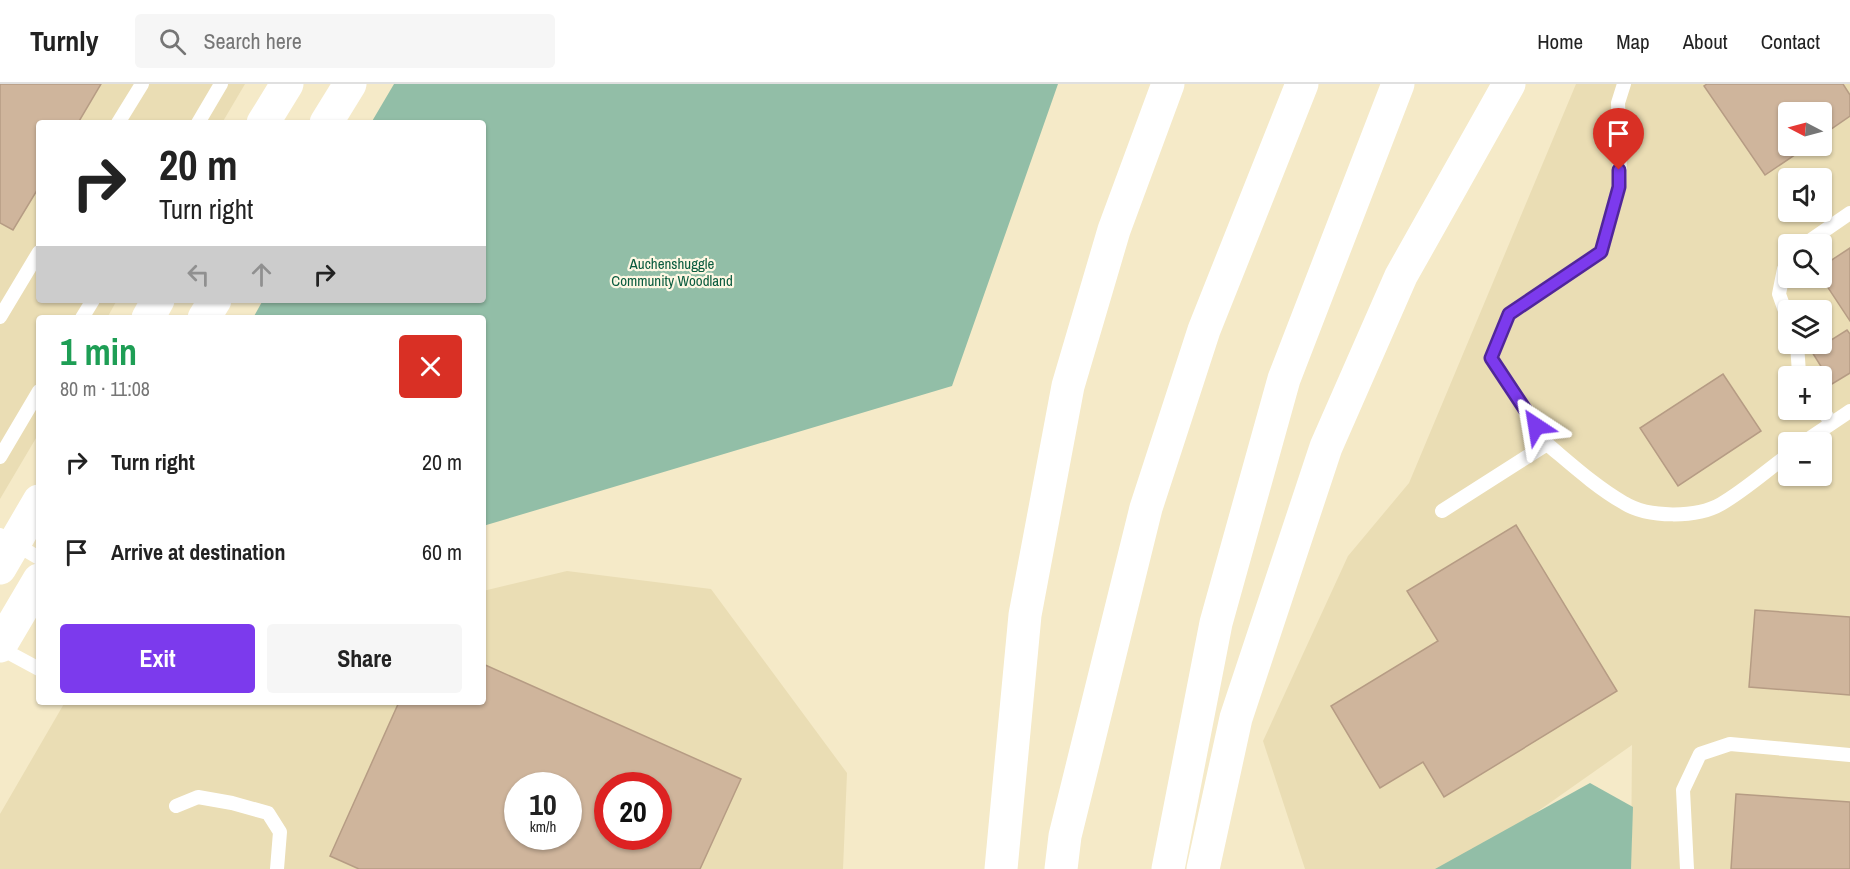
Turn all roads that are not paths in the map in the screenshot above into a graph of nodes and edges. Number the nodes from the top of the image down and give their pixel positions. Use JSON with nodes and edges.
{"nodes":[{"id":1,"x":142,"y":84,"type":"edge"},
{"id":2,"x":221,"y":84,"type":"edge"},
{"id":3,"x":286,"y":84,"type":"edge"},
{"id":4,"x":350,"y":84,"type":"edge"},
{"id":5,"x":1168,"y":84,"type":"edge"},
{"id":6,"x":1302,"y":84,"type":"edge"},
{"id":7,"x":1398,"y":84,"type":"edge"},
{"id":8,"x":1509,"y":84,"type":"edge"},
{"id":9,"x":1624,"y":84,"type":"edge"},
{"id":10,"x":120,"y":120,"type":"edge"},
{"id":11,"x":200,"y":120,"type":"edge"},
{"id":12,"x":265,"y":120,"type":"edge"},
{"id":13,"x":328,"y":120,"type":"edge"},
{"id":14,"x":1850,"y":213,"type":"edge"},
{"id":15,"x":1820,"y":234,"type":"edge"},
{"id":16,"x":36,"y":257,"type":"edge"},
{"id":17,"x":0,"y":317,"type":"edge"},
{"id":18,"x":36,"y":396,"type":"edge"},
{"id":19,"x":1850,"y":411,"type":"edge"},
{"id":20,"x":1829,"y":420,"type":"edge"},
{"id":21,"x":1831,"y":423,"type":"junction"},
{"id":22,"x":1818,"y":432,"type":"edge"},
{"id":23,"x":1547,"y":444,"type":"junction"},
{"id":24,"x":0,"y":457,"type":"edge"},
{"id":25,"x":1778,"y":462,"type":"edge"},
{"id":26,"x":36,"y":507,"type":"edge"},
{"id":27,"x":1442,"y":511,"type":"dead end"},
{"id":28,"x":13,"y":551,"type":"edge"},
{"id":29,"x":36,"y":585,"type":"edge"},
{"id":30,"x":0,"y":647,"type":"edge"},
{"id":31,"x":36,"y":667,"type":"edge"},
{"id":32,"x":1850,"y":755,"type":"edge"},
{"id":33,"x":176,"y":806,"type":"dead end"},
{"id":34,"x":277,"y":869,"type":"edge"},
{"id":35,"x":1001,"y":869,"type":"edge"},
{"id":36,"x":1061,"y":869,"type":"edge"},
{"id":37,"x":1168,"y":869,"type":"edge"},
{"id":38,"x":1203,"y":869,"type":"edge"},
{"id":39,"x":1686,"y":869,"type":"edge"}],
"edges":[{"from":1,"to":10,"type":"lane"},
{"from":2,"to":11,"type":"lane"},
{"from":3,"to":12,"type":"main road"},
{"from":4,"to":13,"type":"main road"},
{"from":5,"to":35,"type":"main road"},
{"from":6,"to":36,"type":"main road"},
{"from":7,"to":37,"type":"main road"},
{"from":8,"to":38,"type":"main road"},
{"from":9,"to":23,"type":"lane"},
{"from":14,"to":15,"type":"lane"},
{"from":16,"to":17,"type":"lane"},
{"from":18,"to":24,"type":"lane"},
{"from":19,"to":21,"type":"lane"},
{"from":20,"to":21,"type":"lane"},
{"from":21,"to":22,"type":"lane"},
{"from":23,"to":25,"type":"lane"},
{"from":23,"to":27,"type":"lane"},
{"from":26,"to":28,"type":"main road"},
{"from":29,"to":30,"type":"main road"},
{"from":30,"to":31,"type":"lane"},
{"from":32,"to":39,"type":"lane"},
{"from":33,"to":34,"type":"lane"}]}
